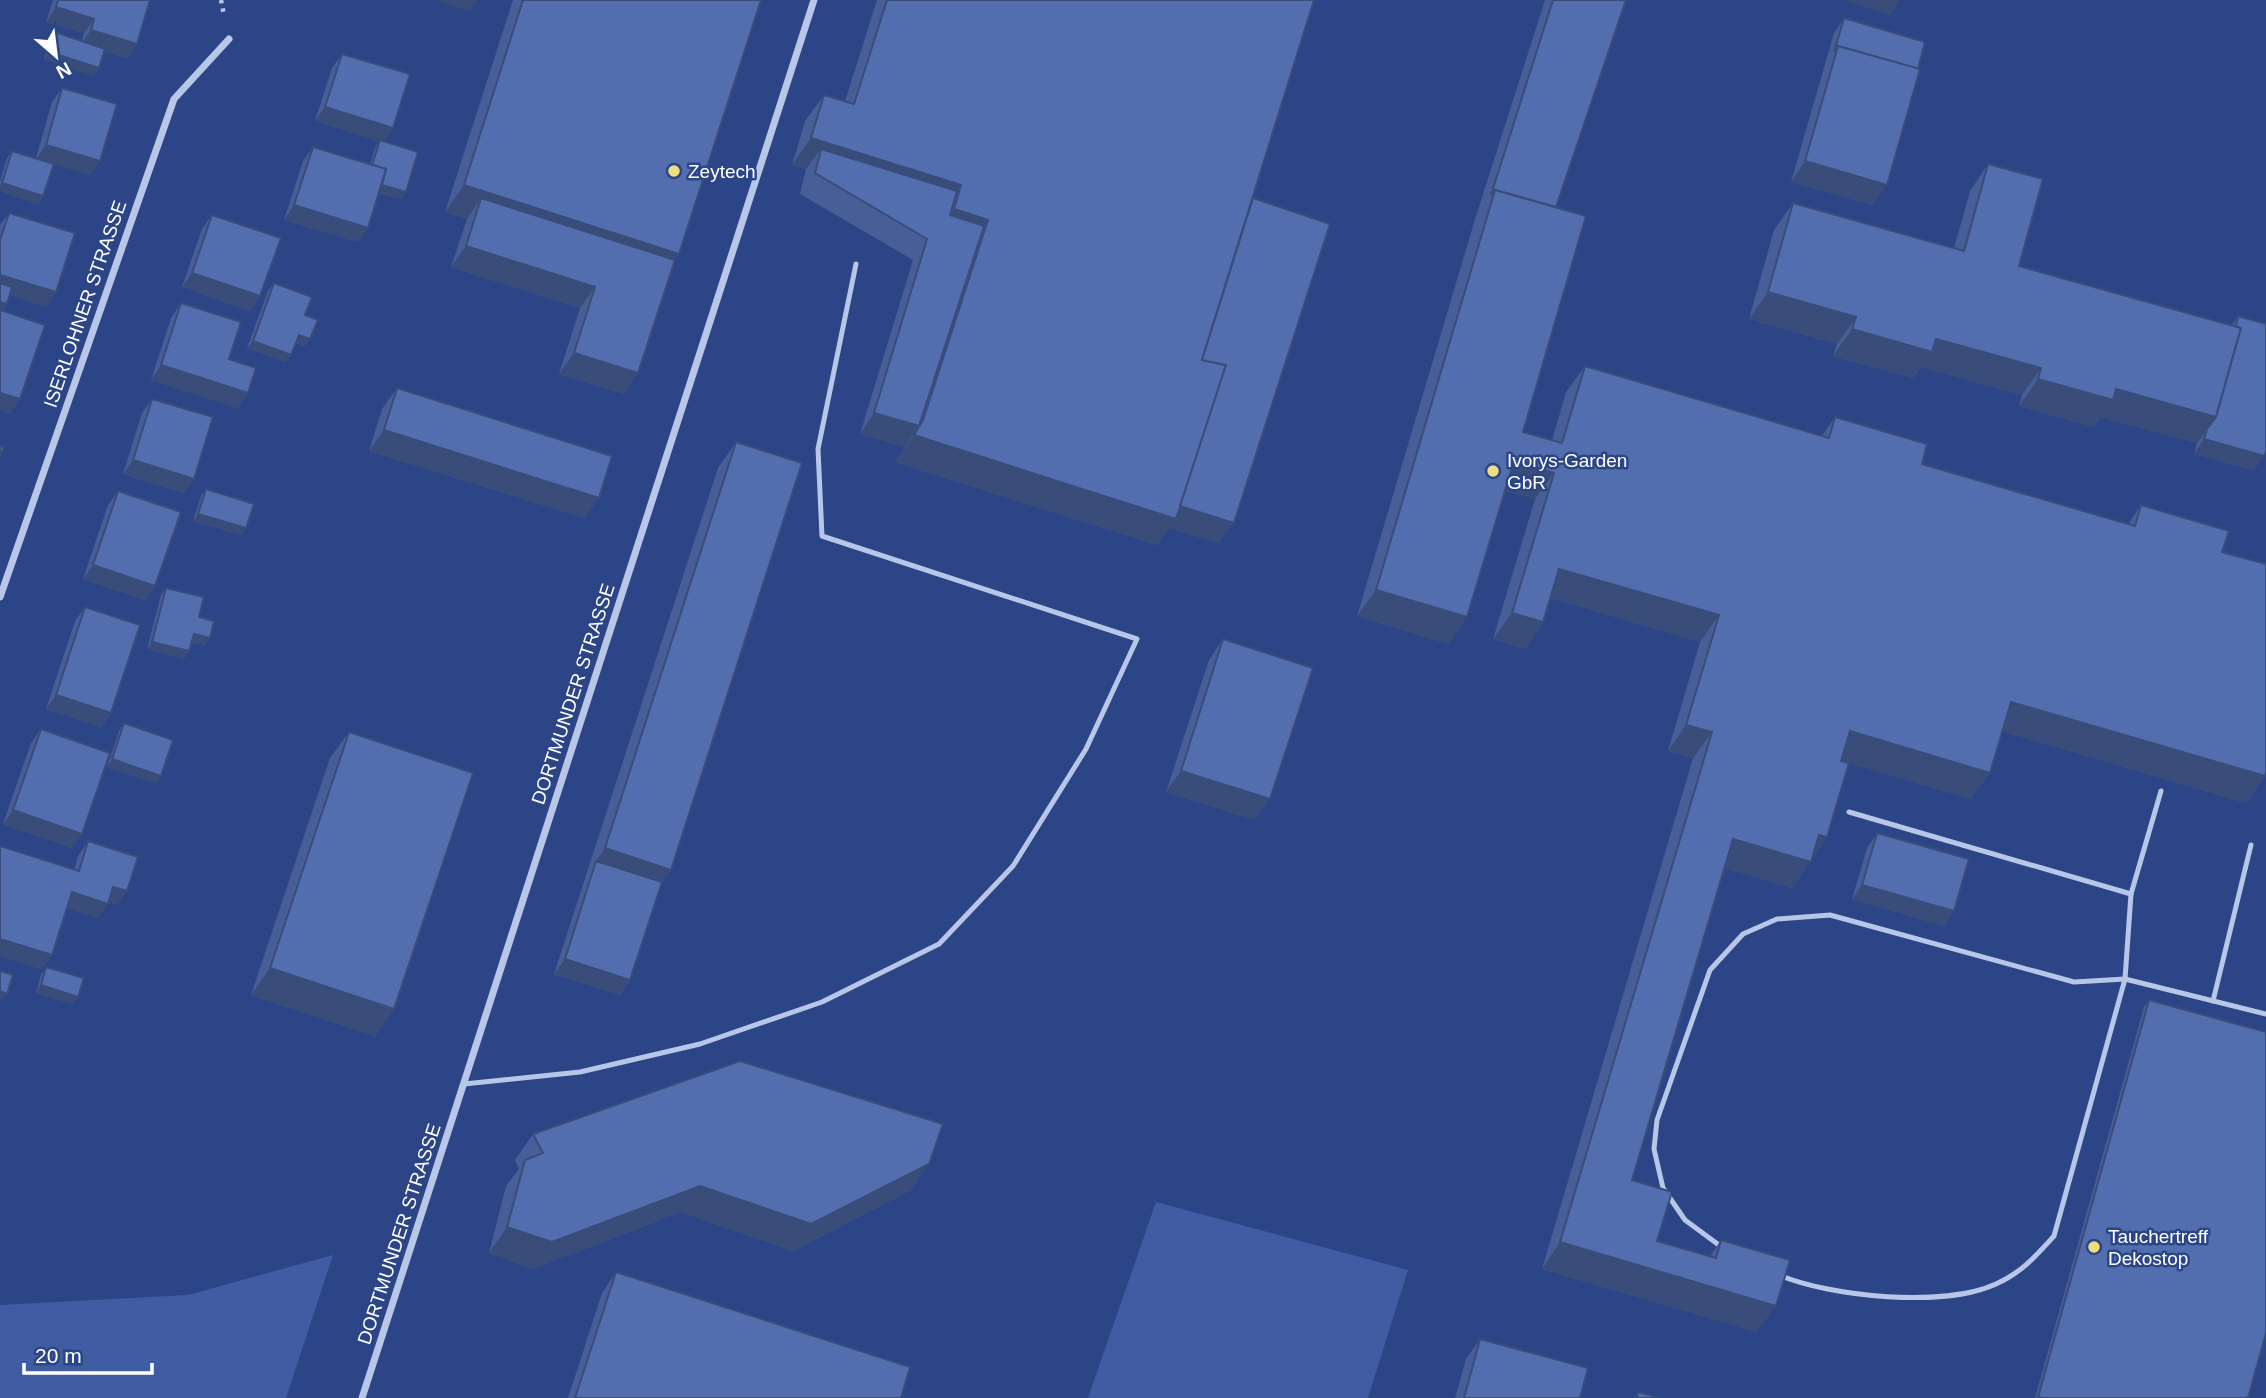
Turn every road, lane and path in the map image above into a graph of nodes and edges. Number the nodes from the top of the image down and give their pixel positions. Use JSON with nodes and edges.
{"nodes":[{"id":1,"x":814,"y":0,"type":"edge"},
{"id":2,"x":229,"y":39,"type":"dead end"},
{"id":3,"x":856,"y":264,"type":"dead end"},
{"id":4,"x":0,"y":597,"type":"edge"},
{"id":5,"x":2161,"y":791,"type":"dead end"},
{"id":6,"x":1849,"y":812,"type":"dead end"},
{"id":7,"x":2251,"y":845,"type":"dead end"},
{"id":8,"x":2131,"y":894,"type":"junction"},
{"id":9,"x":2125,"y":979,"type":"junction"},
{"id":10,"x":2213,"y":1001,"type":"junction"},
{"id":11,"x":2266,"y":1014,"type":"edge"},
{"id":12,"x":464,"y":1084,"type":"junction"},
{"id":13,"x":1732,"y":1255,"type":"edge"},
{"id":14,"x":1766,"y":1269,"type":"edge"},
{"id":15,"x":362,"y":1398,"type":"edge"}],
"edges":[{"from":1,"to":12,"type":"street","name":"DORTMUNDER STRASSE"},
{"from":2,"to":4,"type":"street","name":"ISERLOHNER STRASSE"},
{"from":3,"to":12,"type":"lane"},
{"from":5,"to":8,"type":"lane"},
{"from":6,"to":8,"type":"lane"},
{"from":7,"to":10,"type":"lane"},
{"from":8,"to":9,"type":"lane"},
{"from":9,"to":10,"type":"lane"},
{"from":9,"to":13,"type":"lane"},
{"from":9,"to":14,"type":"lane"},
{"from":10,"to":11,"type":"lane"},
{"from":12,"to":15,"type":"street","name":"DORTMUNDER STRASSE"}]}
